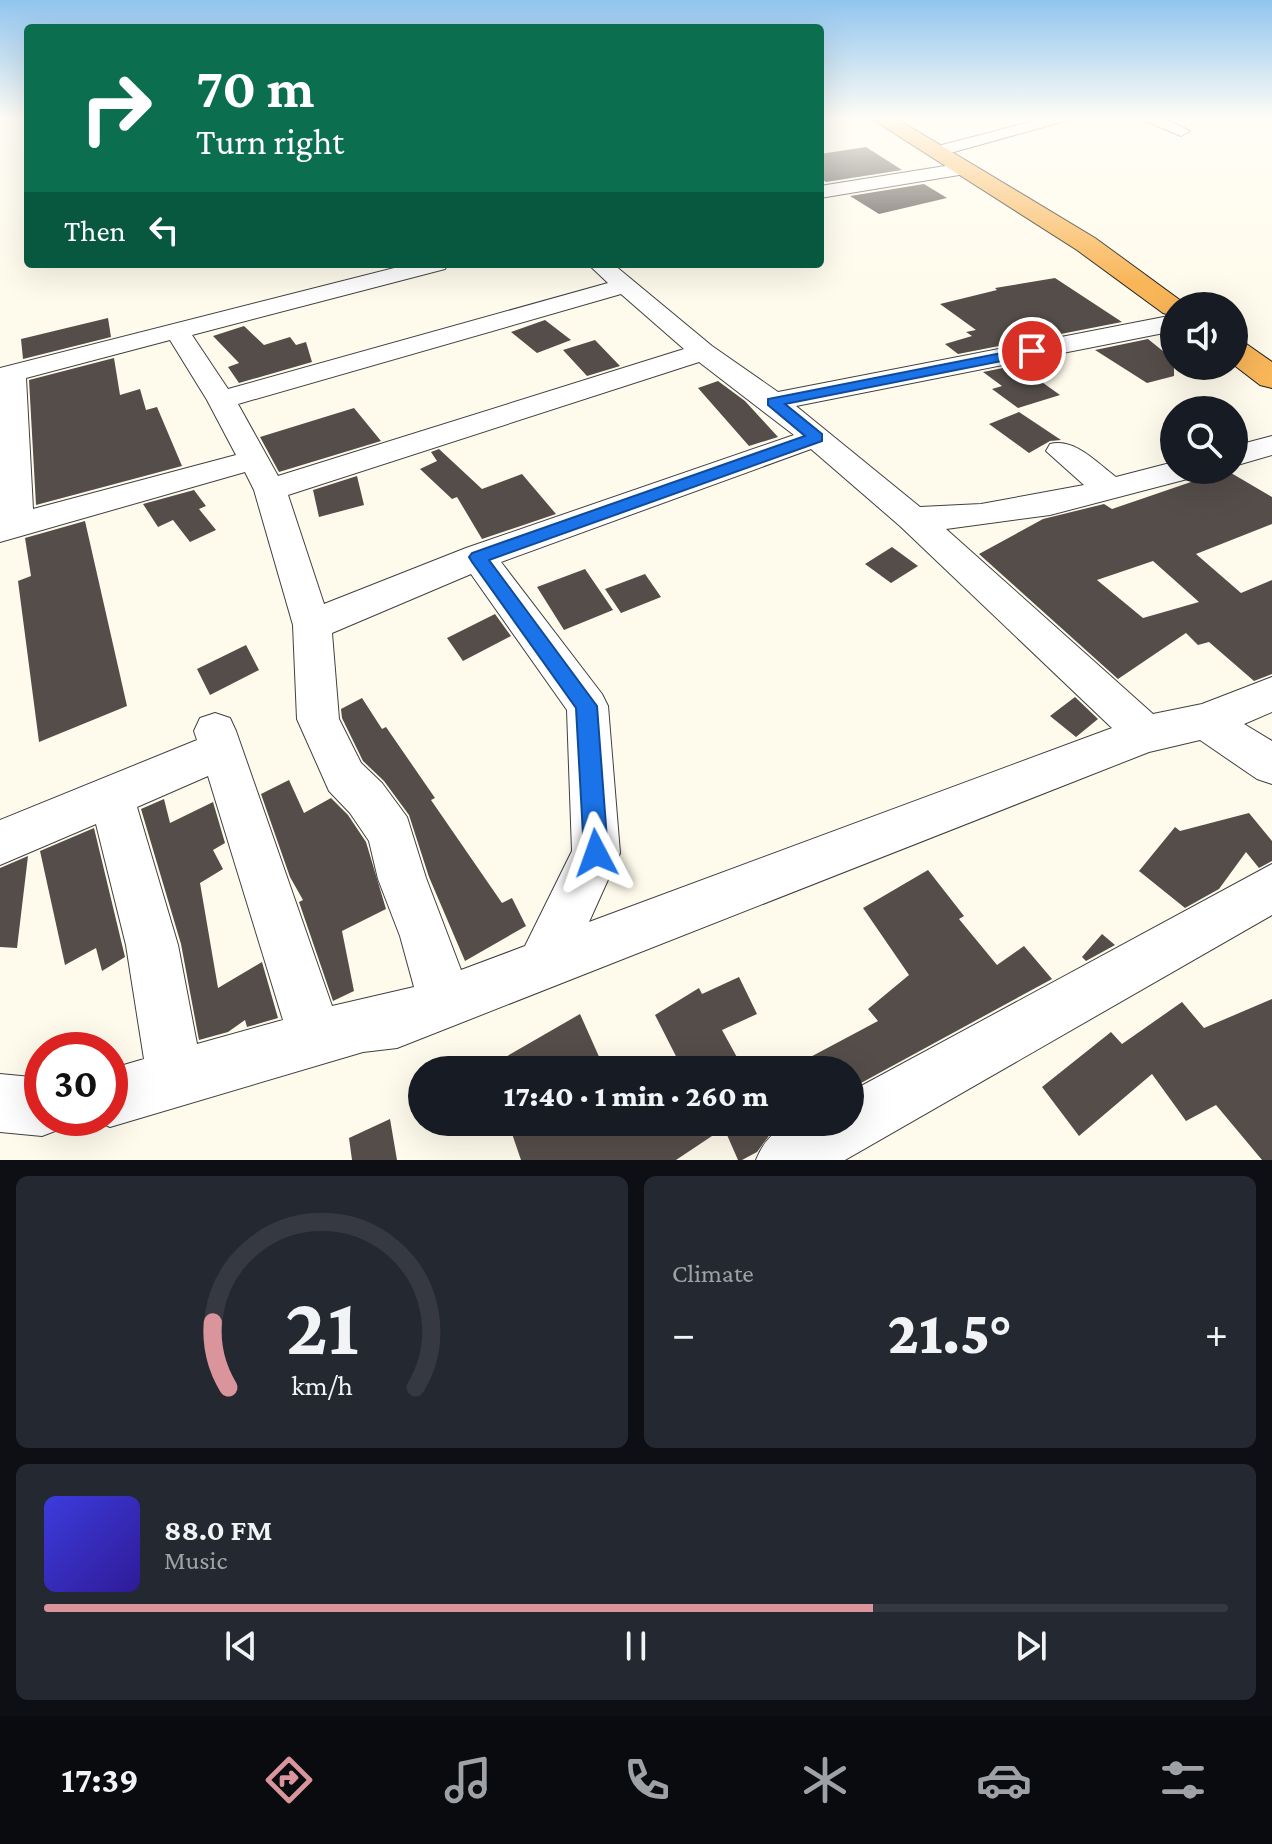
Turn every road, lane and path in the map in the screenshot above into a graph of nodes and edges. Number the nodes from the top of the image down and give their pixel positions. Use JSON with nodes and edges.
{"nodes":[{"id":1,"x":824,"y":173,"type":"edge"},
{"id":2,"x":858,"y":173,"type":"edge"},
{"id":3,"x":938,"y":173,"type":"edge"},
{"id":4,"x":971,"y":173,"type":"edge"},
{"id":5,"x":863,"y":185,"type":"junction"},
{"id":6,"x":824,"y":191,"type":"edge"},
{"id":7,"x":421,"y":268,"type":"edge"},
{"id":8,"x":604,"y":268,"type":"edge"},
{"id":9,"x":624,"y":286,"type":"junction"},
{"id":10,"x":1160,"y":297,"type":"edge"},
{"id":11,"x":1160,"y":326,"type":"edge"},
{"id":12,"x":176,"y":330,"type":"junction"},
{"id":13,"x":703,"y":352,"type":"junction"},
{"id":14,"x":1248,"y":360,"type":"edge"},
{"id":15,"x":6,"y":374,"type":"edge"},
{"id":16,"x":1272,"y":378,"type":"edge"},
{"id":17,"x":221,"y":400,"type":"junction"},
{"id":18,"x":773,"y":402,"type":"junction"},
{"id":19,"x":816,"y":437,"type":"junction"},
{"id":20,"x":1272,"y":445,"type":"edge"},
{"id":21,"x":1061,"y":451,"type":"dead end"},
{"id":22,"x":1248,"y":452,"type":"edge"},
{"id":23,"x":253,"y":460,"type":"junction"},
{"id":24,"x":1160,"y":476,"type":"edge"},
{"id":25,"x":1110,"y":489,"type":"junction"},
{"id":26,"x":270,"y":490,"type":"junction"},
{"id":27,"x":912,"y":518,"type":"junction"},
{"id":28,"x":9,"y":528,"type":"edge"},
{"id":29,"x":478,"y":557,"type":"junction"},
{"id":30,"x":312,"y":625,"type":"junction"},
{"id":31,"x":1272,"y":694,"type":"edge"},
{"id":32,"x":1205,"y":721,"type":"junction"},
{"id":33,"x":1146,"y":734,"type":"junction"},
{"id":34,"x":1272,"y":765,"type":"edge"},
{"id":35,"x":111,"y":796,"type":"junction"},
{"id":36,"x":0,"y":843,"type":"edge"},
{"id":37,"x":1272,"y":888,"type":"edge"},
{"id":38,"x":544,"y":964,"type":"junction"},
{"id":39,"x":445,"y":1002,"type":"junction"},
{"id":40,"x":316,"y":1039,"type":"junction"},
{"id":41,"x":176,"y":1080,"type":"junction"},
{"id":42,"x":128,"y":1093,"type":"edge"},
{"id":43,"x":0,"y":1103,"type":"edge"},
{"id":44,"x":24,"y":1105,"type":"edge"},
{"id":45,"x":786,"y":1160,"type":"edge"}],
"edges":[{"from":1,"to":5,"type":"street"},
{"from":2,"to":5,"type":"street"},
{"from":3,"to":5,"type":"street"},
{"from":4,"to":10,"type":"highway"},
{"from":5,"to":6,"type":"street"},
{"from":7,"to":12,"type":"street"},
{"from":8,"to":9,"type":"street"},
{"from":9,"to":13,"type":"street"},
{"from":9,"to":17,"type":"street"},
{"from":11,"to":18,"type":"street"},
{"from":12,"to":15,"type":"street"},
{"from":12,"to":17,"type":"street"},
{"from":13,"to":18,"type":"street"},
{"from":13,"to":26,"type":"street"},
{"from":14,"to":16,"type":"highway"},
{"from":15,"to":28,"type":"street"},
{"from":17,"to":23,"type":"street"},
{"from":18,"to":19,"type":"street"},
{"from":19,"to":27,"type":"street"},
{"from":19,"to":29,"type":"street"},
{"from":20,"to":22,"type":"street"},
{"from":21,"to":25,"type":"street"},
{"from":23,"to":26,"type":"street"},
{"from":23,"to":28,"type":"street"},
{"from":24,"to":25,"type":"street"},
{"from":25,"to":27,"type":"street"},
{"from":26,"to":30,"type":"street"},
{"from":27,"to":33,"type":"street"},
{"from":29,"to":30,"type":"street"},
{"from":29,"to":38,"type":"street"},
{"from":30,"to":39,"type":"street"},
{"from":31,"to":32,"type":"street"},
{"from":32,"to":33,"type":"street"},
{"from":32,"to":34,"type":"street"},
{"from":33,"to":38,"type":"street"},
{"from":35,"to":36,"type":"street"},
{"from":35,"to":40,"type":"street"},
{"from":35,"to":41,"type":"street"},
{"from":37,"to":45,"type":"street"},
{"from":38,"to":39,"type":"street"},
{"from":39,"to":40,"type":"street"},
{"from":40,"to":41,"type":"street"},
{"from":41,"to":42,"type":"street"},
{"from":43,"to":44,"type":"street"}]}
